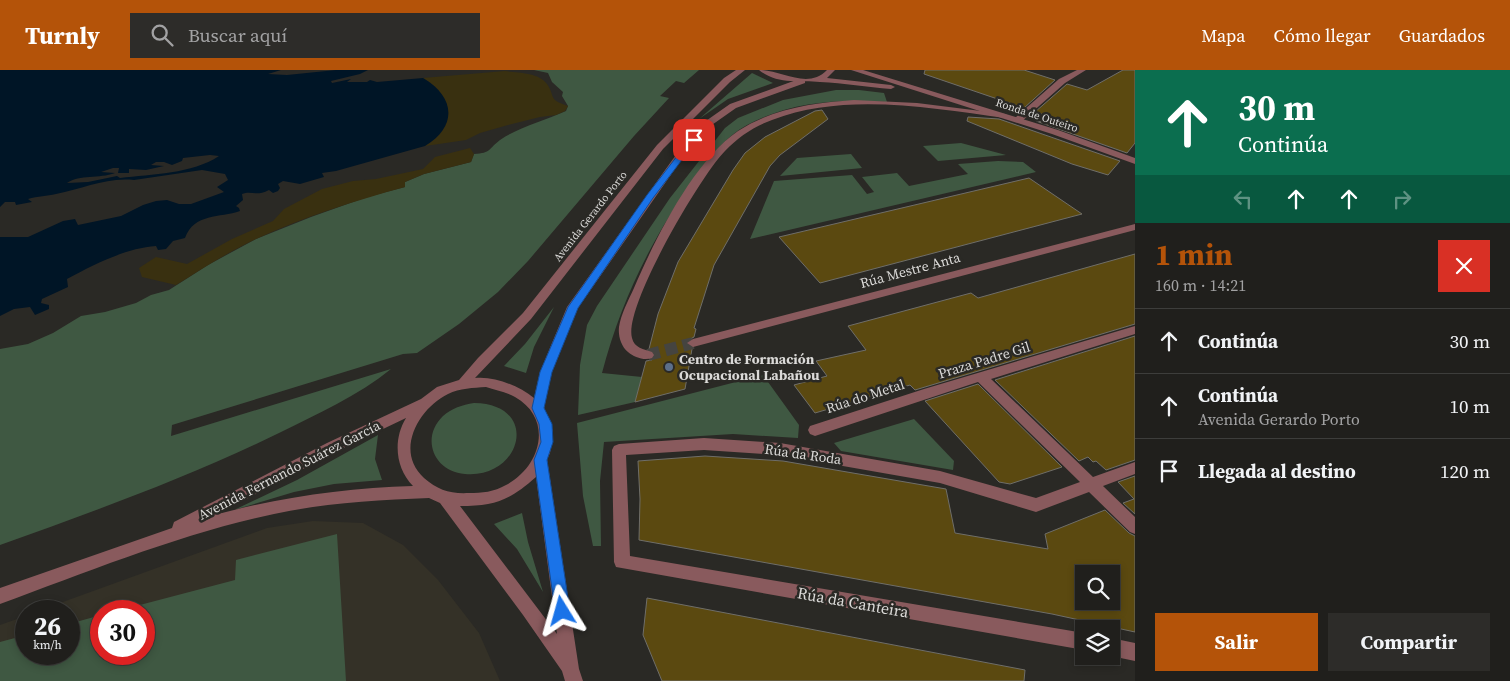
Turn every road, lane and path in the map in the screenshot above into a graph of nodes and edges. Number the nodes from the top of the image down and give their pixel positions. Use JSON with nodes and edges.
{"nodes":[{"id":1,"x":741,"y":70,"type":"edge"},
{"id":2,"x":763,"y":70,"type":"edge"},
{"id":3,"x":831,"y":70,"type":"edge"},
{"id":4,"x":855,"y":70,"type":"edge"},
{"id":5,"x":1082,"y":70,"type":"edge"},
{"id":6,"x":816,"y":79,"type":"junction"},
{"id":7,"x":802,"y":80,"type":"junction"},
{"id":8,"x":930,"y":92,"type":"junction"},
{"id":9,"x":1006,"y":116,"type":"junction"},
{"id":10,"x":1018,"y":120,"type":"junction"},
{"id":11,"x":1135,"y":161,"type":"edge"},
{"id":12,"x":1135,"y":227,"type":"edge"},
{"id":13,"x":1135,"y":330,"type":"edge"},
{"id":14,"x":693,"y":343,"type":"tunnel mouth"},
{"id":15,"x":648,"y":355,"type":"dead end"},
{"id":16,"x":981,"y":377,"type":"junction"},
{"id":17,"x":464,"y":383,"type":"junction"},
{"id":18,"x":924,"y":394,"type":"joint"},
{"id":19,"x":424,"y":403,"type":"junction"},
{"id":20,"x":538,"y":408,"type":"junction"},
{"id":21,"x":815,"y":430,"type":"dead end"},
{"id":22,"x":541,"y":460,"type":"junction"},
{"id":23,"x":1135,"y":468,"type":"edge"},
{"id":24,"x":1091,"y":484,"type":"junction"},
{"id":25,"x":438,"y":495,"type":"junction"},
{"id":26,"x":1135,"y":527,"type":"edge"},
{"id":27,"x":156,"y":539,"type":"junction"},
{"id":28,"x":622,"y":562,"type":"joint"},
{"id":29,"x":0,"y":596,"type":"edge"},
{"id":30,"x":1075,"y":640,"type":"edge"},
{"id":31,"x":1120,"y":649,"type":"edge"},
{"id":32,"x":1135,"y":652,"type":"edge"},
{"id":33,"x":572,"y":675,"type":"edge"}],
"edges":[{"from":1,"to":17,"type":"street","name":"Avenida Gerardo Porto"},
{"from":2,"to":7,"type":"street"},
{"from":3,"to":6,"type":"street"},
{"from":4,"to":8,"type":"street","name":"Ronda de Outeiro"},
{"from":5,"to":10,"type":"street"},
{"from":6,"to":7,"type":"street","name":"Ronda de Outeiro"},
{"from":6,"to":8,"type":"street","name":"Ronda de Outeiro"},
{"from":7,"to":20,"type":"street"},
{"from":8,"to":9,"type":"street","name":"Ronda de Outeiro"},
{"from":9,"to":10,"type":"street","name":"Ronda de Outeiro"},
{"from":9,"to":15,"type":"street"},
{"from":10,"to":11,"type":"street","name":"Ronda de Outeiro"},
{"from":12,"to":14,"type":"street","name":"Rúa Mestre Anta"},
{"from":13,"to":16,"type":"street","name":"Praza Padre Gil"},
{"from":16,"to":18,"type":"street","name":"Praza Padre Gil"},
{"from":16,"to":24,"type":"street"},
{"from":17,"to":19,"type":"street"},
{"from":17,"to":20,"type":"street"},
{"from":18,"to":21,"type":"street","name":"Rúa do Metal"},
{"from":19,"to":25,"type":"street"},
{"from":19,"to":27,"type":"street","name":"Avenida Fernando Suárez García"},
{"from":20,"to":22,"type":"street"},
{"from":22,"to":25,"type":"street"},
{"from":22,"to":33,"type":"street"},
{"from":23,"to":24,"type":"street"},
{"from":24,"to":26,"type":"street"},
{"from":24,"to":28,"type":"street","name":"Rúa da Roda"},
{"from":25,"to":27,"type":"street","name":"Avenida Fernando Suárez García"},
{"from":25,"to":33,"type":"street"},
{"from":27,"to":29,"type":"street","name":"Avenida Fernando Suárez García"},
{"from":28,"to":30,"type":"street","name":"Rúa da Canteira"},
{"from":31,"to":32,"type":"street"}]}
